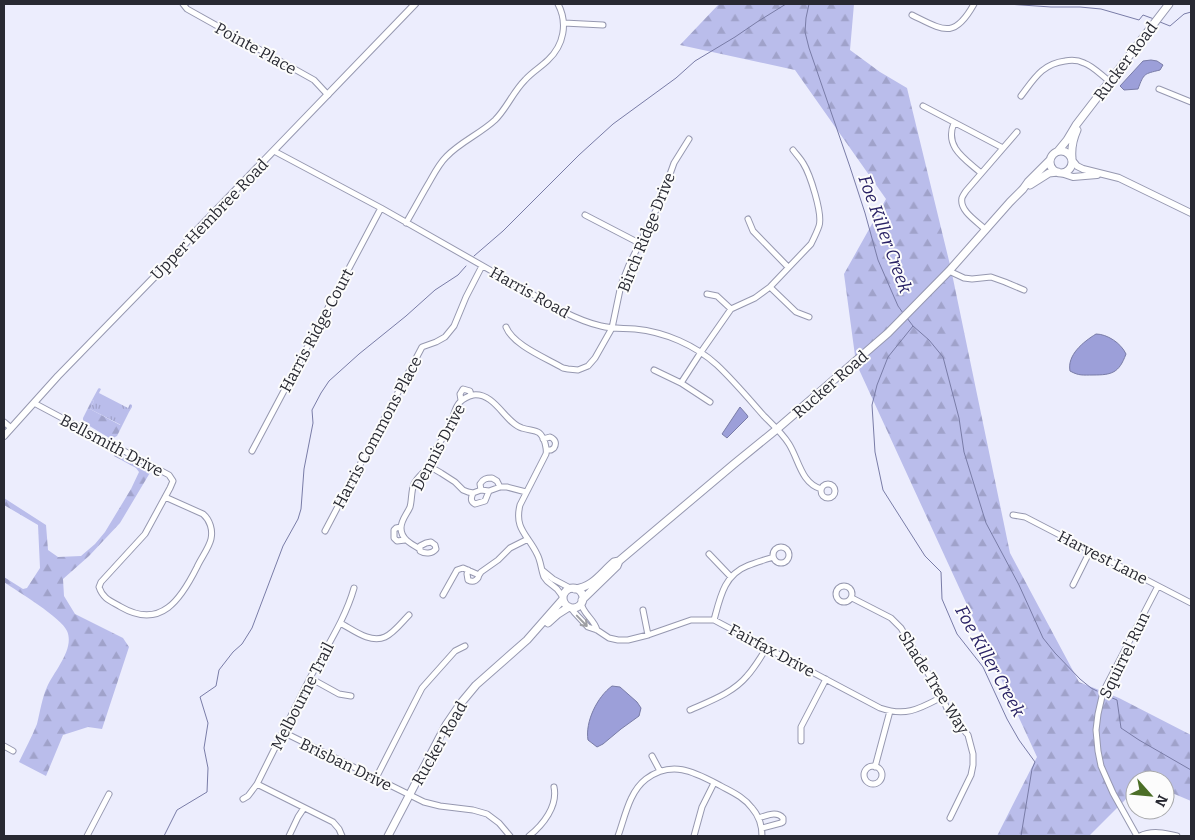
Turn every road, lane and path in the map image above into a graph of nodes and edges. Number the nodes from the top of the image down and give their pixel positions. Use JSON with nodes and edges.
{"nodes":[{"id":1,"x":176,"y":4,"type":"edge"},
{"id":2,"x":183,"y":4,"type":"edge"},
{"id":3,"x":416,"y":4,"type":"edge"},
{"id":4,"x":558,"y":4,"type":"edge"},
{"id":5,"x":974,"y":4,"type":"edge"},
{"id":6,"x":1169,"y":4,"type":"edge"},
{"id":7,"x":912,"y":15,"type":"dead end"},
{"id":8,"x":564,"y":23,"type":"junction"},
{"id":9,"x":603,"y":25,"type":"dead end"},
{"id":10,"x":1109,"y":81,"type":"junction"},
{"id":11,"x":1159,"y":89,"type":"dead end"},
{"id":12,"x":328,"y":95,"type":"junction"},
{"id":13,"x":1021,"y":96,"type":"dead end"},
{"id":14,"x":1191,"y":102,"type":"edge"},
{"id":15,"x":923,"y":106,"type":"dead end"},
{"id":16,"x":1082,"y":118,"type":"junction"},
{"id":17,"x":954,"y":122,"type":"junction"},
{"id":18,"x":1017,"y":132,"type":"dead end"},
{"id":19,"x":689,"y":139,"type":"dead end"},
{"id":20,"x":1002,"y":148,"type":"junction"},
{"id":21,"x":793,"y":150,"type":"dead end"},
{"id":22,"x":274,"y":151,"type":"junction"},
{"id":23,"x":1058,"y":151,"type":"junction"},
{"id":24,"x":1050,"y":160,"type":"junction"},
{"id":25,"x":1072,"y":160,"type":"junction"},
{"id":26,"x":1059,"y":172,"type":"junction"},
{"id":27,"x":981,"y":173,"type":"junction"},
{"id":28,"x":1099,"y":174,"type":"junction"},
{"id":29,"x":1023,"y":189,"type":"junction"},
{"id":30,"x":381,"y":208,"type":"junction"},
{"id":31,"x":1191,"y":213,"type":"edge"},
{"id":32,"x":585,"y":215,"type":"dead end"},
{"id":33,"x":748,"y":219,"type":"dead end"},
{"id":34,"x":406,"y":223,"type":"junction"},
{"id":35,"x":986,"y":230,"type":"junction"},
{"id":36,"x":640,"y":244,"type":"junction"},
{"id":37,"x":482,"y":266,"type":"junction"},
{"id":38,"x":788,"y":267,"type":"junction"},
{"id":39,"x":949,"y":271,"type":"junction"},
{"id":40,"x":770,"y":287,"type":"junction"},
{"id":41,"x":1024,"y":290,"type":"dead end"},
{"id":42,"x":707,"y":294,"type":"dead end"},
{"id":43,"x":731,"y":309,"type":"junction"},
{"id":44,"x":809,"y":316,"type":"dead end"},
{"id":45,"x":506,"y":327,"type":"dead end"},
{"id":46,"x":612,"y":328,"type":"junction"},
{"id":47,"x":700,"y":352,"type":"junction"},
{"id":48,"x":654,"y":370,"type":"dead end"},
{"id":49,"x":681,"y":383,"type":"junction"},
{"id":50,"x":471,"y":395,"type":"junction"},
{"id":51,"x":461,"y":400,"type":"junction"},
{"id":52,"x":710,"y":402,"type":"dead end"},
{"id":53,"x":34,"y":403,"type":"junction"},
{"id":54,"x":4,"y":422,"type":"edge"},
{"id":55,"x":11,"y":428,"type":"junction"},
{"id":56,"x":777,"y":429,"type":"junction"},
{"id":57,"x":4,"y":436,"type":"edge"},
{"id":58,"x":543,"y":439,"type":"junction"},
{"id":59,"x":547,"y":450,"type":"junction"},
{"id":60,"x":252,"y":451,"type":"dead end"},
{"id":61,"x":429,"y":466,"type":"junction"},
{"id":62,"x":500,"y":487,"type":"junction"},
{"id":63,"x":481,"y":490,"type":"junction"},
{"id":64,"x":821,"y":490,"type":"dead end"},
{"id":65,"x":489,"y":491,"type":"junction"},
{"id":66,"x":526,"y":492,"type":"junction"},
{"id":67,"x":473,"y":493,"type":"junction"},
{"id":68,"x":166,"y":497,"type":"junction"},
{"id":69,"x":1013,"y":515,"type":"dead end"},
{"id":70,"x":401,"y":527,"type":"junction"},
{"id":71,"x":325,"y":531,"type":"dead end"},
{"id":72,"x":528,"y":539,"type":"junction"},
{"id":73,"x":405,"y":540,"type":"junction"},
{"id":74,"x":420,"y":549,"type":"dead end"},
{"id":75,"x":1090,"y":551,"type":"junction"},
{"id":76,"x":709,"y":554,"type":"dead end"},
{"id":77,"x":773,"y":557,"type":"dead end"},
{"id":78,"x":619,"y":561,"type":"junction"},
{"id":79,"x":468,"y":570,"type":"junction"},
{"id":80,"x":541,"y":570,"type":"junction"},
{"id":81,"x":479,"y":575,"type":"junction"},
{"id":82,"x":731,"y":577,"type":"junction"},
{"id":83,"x":1073,"y":585,"type":"dead end"},
{"id":84,"x":1158,"y":586,"type":"junction"},
{"id":85,"x":354,"y":588,"type":"dead end"},
{"id":86,"x":573,"y":589,"type":"junction"},
{"id":87,"x":443,"y":595,"type":"dead end"},
{"id":88,"x":563,"y":598,"type":"junction"},
{"id":89,"x":852,"y":598,"type":"dead end"},
{"id":90,"x":582,"y":601,"type":"junction"},
{"id":91,"x":1191,"y":603,"type":"edge"},
{"id":92,"x":570,"y":608,"type":"junction"},
{"id":93,"x":643,"y":610,"type":"dead end"},
{"id":94,"x":409,"y":615,"type":"dead end"},
{"id":95,"x":714,"y":620,"type":"junction"},
{"id":96,"x":340,"y":623,"type":"junction"},
{"id":97,"x":596,"y":630,"type":"junction"},
{"id":98,"x":648,"y":635,"type":"junction"},
{"id":99,"x":527,"y":640,"type":"junction"},
{"id":100,"x":465,"y":646,"type":"dead end"},
{"id":101,"x":767,"y":647,"type":"junction"},
{"id":102,"x":310,"y":678,"type":"junction"},
{"id":103,"x":826,"y":679,"type":"junction"},
{"id":104,"x":351,"y":696,"type":"dead end"},
{"id":105,"x":942,"y":697,"type":"junction"},
{"id":106,"x":690,"y":710,"type":"dead end"},
{"id":107,"x":890,"y":711,"type":"junction"},
{"id":108,"x":283,"y":732,"type":"junction"},
{"id":109,"x":801,"y":741,"type":"dead end"},
{"id":110,"x":4,"y":746,"type":"edge"},
{"id":111,"x":13,"y":751,"type":"dead end"},
{"id":112,"x":652,"y":756,"type":"dead end"},
{"id":113,"x":875,"y":767,"type":"dead end"},
{"id":114,"x":660,"y":771,"type":"junction"},
{"id":115,"x":376,"y":778,"type":"junction"},
{"id":116,"x":714,"y":783,"type":"junction"},
{"id":117,"x":257,"y":784,"type":"junction"},
{"id":118,"x":554,"y":787,"type":"dead end"},
{"id":119,"x":109,"y":794,"type":"dead end"},
{"id":120,"x":409,"y":795,"type":"junction"},
{"id":121,"x":243,"y":799,"type":"dead end"},
{"id":122,"x":304,"y":808,"type":"junction"},
{"id":123,"x":759,"y":818,"type":"junction"},
{"id":124,"x":950,"y":818,"type":"dead end"},
{"id":125,"x":762,"y":828,"type":"junction"},
{"id":126,"x":87,"y":836,"type":"edge"},
{"id":127,"x":289,"y":836,"type":"edge"},
{"id":128,"x":342,"y":836,"type":"edge"},
{"id":129,"x":388,"y":836,"type":"edge"},
{"id":130,"x":510,"y":836,"type":"edge"},
{"id":131,"x":529,"y":836,"type":"edge"},
{"id":132,"x":618,"y":836,"type":"edge"},
{"id":133,"x":694,"y":836,"type":"edge"},
{"id":134,"x":762,"y":836,"type":"edge"},
{"id":135,"x":1139,"y":836,"type":"edge"},
{"id":136,"x":1177,"y":836,"type":"edge"}],
"edges":[{"from":1,"to":2,"type":"street","name":"Pointe Place"},
{"from":2,"to":12,"type":"street","name":"Pointe Place"},
{"from":3,"to":12,"type":"street","name":"Upper Hembree Road"},
{"from":4,"to":8,"type":"street"},
{"from":5,"to":7,"type":"street"},
{"from":6,"to":10,"type":"main road","name":"Rucker Road"},
{"from":8,"to":9,"type":"street"},
{"from":8,"to":34,"type":"street"},
{"from":10,"to":13,"type":"street"},
{"from":10,"to":16,"type":"main road","name":"Rucker Road"},
{"from":11,"to":14,"type":"street"},
{"from":12,"to":22,"type":"street","name":"Upper Hembree Road"},
{"from":15,"to":17,"type":"street"},
{"from":16,"to":23,"type":"main road","name":"Rucker Road"},
{"from":16,"to":25,"type":"main road","name":"Rucker Road"},
{"from":17,"to":20,"type":"street"},
{"from":17,"to":27,"type":"street"},
{"from":18,"to":20,"type":"street"},
{"from":19,"to":36,"type":"street","name":"Birch Ridge Drive"},
{"from":20,"to":27,"type":"street"},
{"from":21,"to":38,"type":"street"},
{"from":22,"to":30,"type":"street","name":"Harris Road"},
{"from":22,"to":53,"type":"street","name":"Upper Hembree Road"},
{"from":23,"to":24,"type":"main road"},
{"from":23,"to":25,"type":"main road"},
{"from":24,"to":26,"type":"main road"},
{"from":24,"to":29,"type":"main road","name":"Rucker Road"},
{"from":25,"to":26,"type":"main road"},
{"from":25,"to":28,"type":"street"},
{"from":26,"to":28,"type":"street"},
{"from":26,"to":29,"type":"main road","name":"Rucker Road"},
{"from":27,"to":35,"type":"street"},
{"from":28,"to":31,"type":"street"},
{"from":29,"to":35,"type":"main road","name":"Rucker Road"},
{"from":30,"to":34,"type":"street","name":"Harris Road"},
{"from":30,"to":60,"type":"street","name":"Harris Ridge Court"},
{"from":32,"to":36,"type":"street"},
{"from":33,"to":38,"type":"street"},
{"from":34,"to":37,"type":"street","name":"Harris Road"},
{"from":35,"to":39,"type":"main road","name":"Rucker Road"},
{"from":36,"to":46,"type":"street","name":"Birch Ridge Drive"},
{"from":37,"to":46,"type":"street","name":"Harris Road"},
{"from":37,"to":71,"type":"street","name":"Harris Commons Place"},
{"from":38,"to":40,"type":"street"},
{"from":39,"to":41,"type":"street"},
{"from":39,"to":56,"type":"main road","name":"Rucker Road"},
{"from":40,"to":43,"type":"street"},
{"from":40,"to":44,"type":"street"},
{"from":42,"to":43,"type":"street"},
{"from":43,"to":47,"type":"street"},
{"from":45,"to":46,"type":"street","name":"Birch Ridge Drive"},
{"from":46,"to":47,"type":"street","name":"Harris Road"},
{"from":47,"to":49,"type":"street"},
{"from":47,"to":56,"type":"street","name":"Harris Road"},
{"from":48,"to":49,"type":"street"},
{"from":49,"to":52,"type":"street"},
{"from":50,"to":51,"type":"street","name":"Dennis Drive"},
{"from":50,"to":51,"type":"street"},
{"from":50,"to":58,"type":"street","name":"Dennis Drive"},
{"from":51,"to":61,"type":"street","name":"Dennis Drive"},
{"from":53,"to":55,"type":"street","name":"Upper Hembree Road"},
{"from":53,"to":68,"type":"street","name":"Bellsmith Drive"},
{"from":54,"to":55,"type":"street"},
{"from":55,"to":57,"type":"street","name":"Upper Hembree Road"},
{"from":56,"to":64,"type":"street","name":"Harris Road"},
{"from":56,"to":78,"type":"main road","name":"Rucker Road"},
{"from":58,"to":59,"type":"street"},
{"from":58,"to":59,"type":"street"},
{"from":59,"to":66,"type":"street"},
{"from":61,"to":67,"type":"street"},
{"from":61,"to":70,"type":"street","name":"Dennis Drive"},
{"from":62,"to":63,"type":"street"},
{"from":62,"to":65,"type":"street"},
{"from":62,"to":66,"type":"street"},
{"from":63,"to":65,"type":"street"},
{"from":63,"to":67,"type":"street"},
{"from":65,"to":67,"type":"street"},
{"from":66,"to":72,"type":"street"},
{"from":68,"to":68,"type":"street","name":"Bellsmith Drive"},
{"from":69,"to":75,"type":"street","name":"Harvest Lane"},
{"from":70,"to":73,"type":"street"},
{"from":70,"to":73,"type":"street"},
{"from":72,"to":80,"type":"street"},
{"from":72,"to":81,"type":"street"},
{"from":73,"to":74,"type":"street"},
{"from":75,"to":83,"type":"street"},
{"from":75,"to":84,"type":"street","name":"Harvest Lane"},
{"from":76,"to":82,"type":"street"},
{"from":77,"to":82,"type":"street"},
{"from":78,"to":86,"type":"main road","name":"Rucker Road"},
{"from":78,"to":90,"type":"main road","name":"Rucker Road"},
{"from":79,"to":81,"type":"street"},
{"from":79,"to":81,"type":"street"},
{"from":79,"to":87,"type":"street"},
{"from":80,"to":86,"type":"street"},
{"from":80,"to":88,"type":"street"},
{"from":82,"to":95,"type":"street"},
{"from":84,"to":91,"type":"street","name":"Harvest Lane"},
{"from":84,"to":135,"type":"street","name":"Squirrel Run"},
{"from":85,"to":96,"type":"street","name":"Melbourne Trail"},
{"from":86,"to":88,"type":"main road"},
{"from":86,"to":90,"type":"main road"},
{"from":88,"to":92,"type":"main road"},
{"from":88,"to":99,"type":"main road","name":"Rucker Road"},
{"from":89,"to":105,"type":"street","name":"Shade Tree Way"},
{"from":90,"to":92,"type":"main road"},
{"from":90,"to":97,"type":"street"},
{"from":92,"to":97,"type":"street","name":"Fairfax Drive","one_way":true},
{"from":92,"to":99,"type":"main road","name":"Rucker Road"},
{"from":93,"to":98,"type":"street"},
{"from":94,"to":96,"type":"street"},
{"from":95,"to":98,"type":"street","name":"Fairfax Drive"},
{"from":95,"to":101,"type":"street","name":"Fairfax Drive"},
{"from":96,"to":102,"type":"street","name":"Melbourne Trail"},
{"from":97,"to":98,"type":"street","name":"Fairfax Drive"},
{"from":99,"to":120,"type":"main road","name":"Rucker Road"},
{"from":100,"to":115,"type":"street"},
{"from":101,"to":103,"type":"street","name":"Fairfax Drive"},
{"from":101,"to":106,"type":"street"},
{"from":102,"to":104,"type":"street"},
{"from":102,"to":108,"type":"street","name":"Melbourne Trail"},
{"from":103,"to":107,"type":"street","name":"Fairfax Drive"},
{"from":103,"to":109,"type":"street"},
{"from":105,"to":107,"type":"street","name":"Fairfax Drive"},
{"from":105,"to":124,"type":"street","name":"Shade Tree Way"},
{"from":107,"to":113,"type":"street"},
{"from":108,"to":115,"type":"street","name":"Brisban Drive"},
{"from":108,"to":117,"type":"street","name":"Melbourne Trail"},
{"from":110,"to":111,"type":"street"},
{"from":112,"to":114,"type":"street"},
{"from":114,"to":116,"type":"street"},
{"from":114,"to":132,"type":"street"},
{"from":115,"to":120,"type":"street","name":"Brisban Drive"},
{"from":116,"to":123,"type":"street"},
{"from":116,"to":133,"type":"street"},
{"from":117,"to":121,"type":"street","name":"Melbourne Trail"},
{"from":117,"to":122,"type":"street"},
{"from":118,"to":131,"type":"street"},
{"from":119,"to":126,"type":"street"},
{"from":120,"to":129,"type":"main road","name":"Rucker Road"},
{"from":120,"to":130,"type":"street","name":"Brisban Drive"},
{"from":122,"to":127,"type":"street"},
{"from":122,"to":128,"type":"street"},
{"from":123,"to":125,"type":"street"},
{"from":123,"to":125,"type":"street"},
{"from":125,"to":134,"type":"street"},
{"from":135,"to":136,"type":"street"}]}
